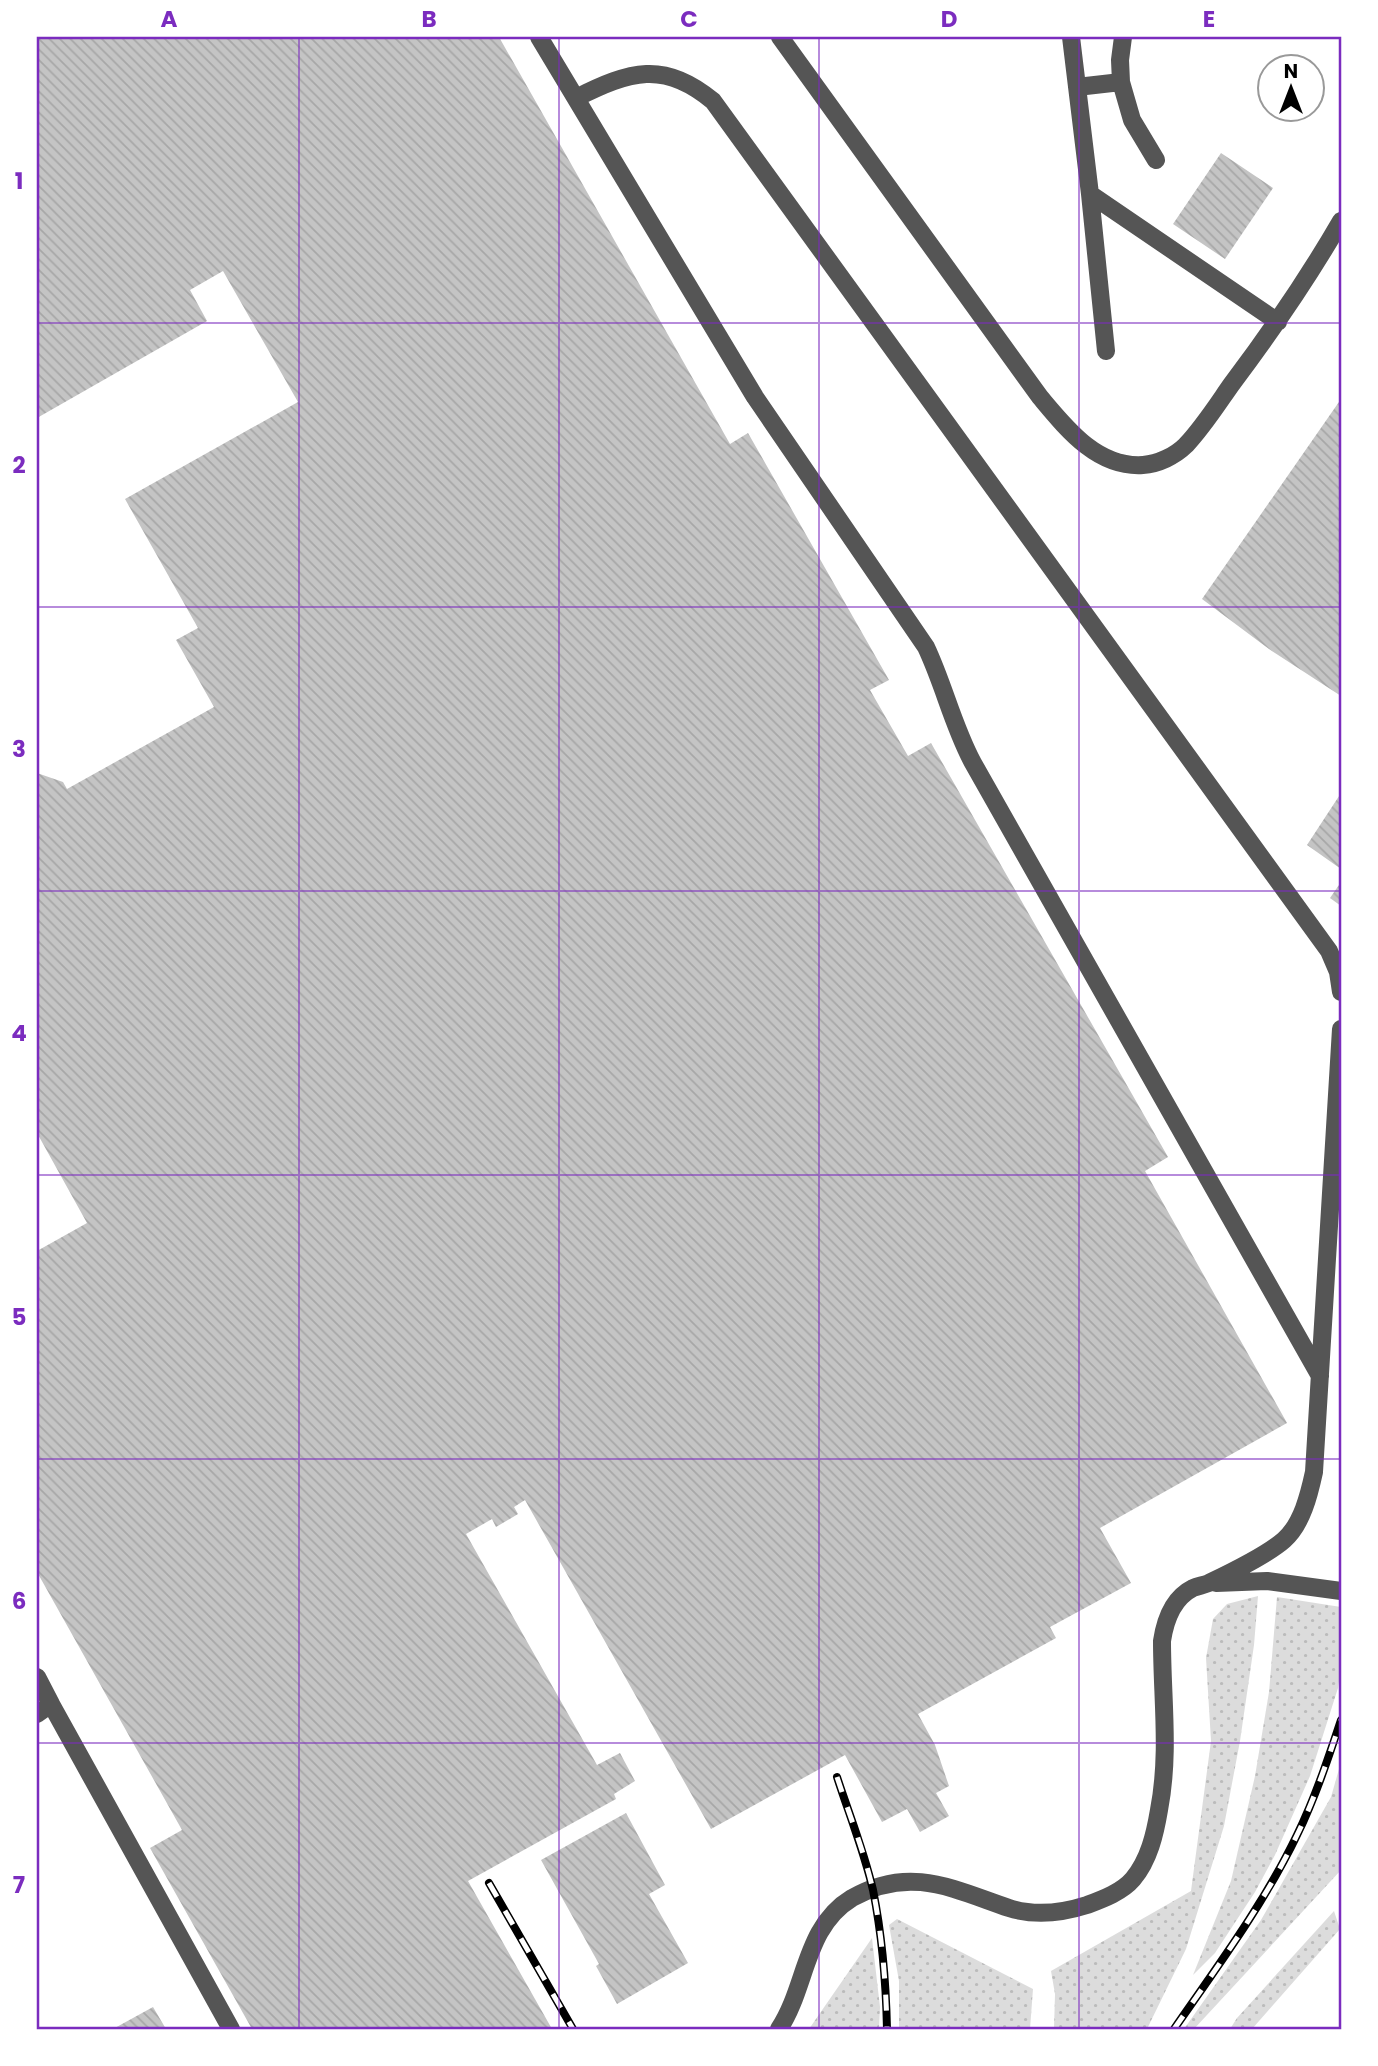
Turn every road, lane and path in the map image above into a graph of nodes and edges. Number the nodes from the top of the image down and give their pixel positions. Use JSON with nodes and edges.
{"nodes":[{"id":1,"x":539,"y":37,"type":"edge"},
{"id":2,"x":780,"y":37,"type":"edge"},
{"id":3,"x":1071,"y":37,"type":"edge"},
{"id":4,"x":1123,"y":37,"type":"edge"},
{"id":5,"x":1121,"y":82,"type":"junction"},
{"id":6,"x":1077,"y":87,"type":"junction"},
{"id":7,"x":576,"y":97,"type":"junction"},
{"id":8,"x":1156,"y":160,"type":"dead end"},
{"id":9,"x":1090,"y":194,"type":"junction"},
{"id":10,"x":1341,"y":221,"type":"edge"},
{"id":11,"x":1278,"y":323,"type":"junction"},
{"id":12,"x":1105,"y":351,"type":"dead end"},
{"id":13,"x":1341,"y":992,"type":"edge"},
{"id":14,"x":1341,"y":1029,"type":"edge"},
{"id":15,"x":1320,"y":1377,"type":"junction"},
{"id":16,"x":1207,"y":1583,"type":"junction"},
{"id":17,"x":1341,"y":1591,"type":"edge"},
{"id":18,"x":37,"y":1676,"type":"edge"},
{"id":19,"x":44,"y":1709,"type":"edge"},
{"id":20,"x":231,"y":2029,"type":"edge"},
{"id":21,"x":779,"y":2029,"type":"edge"}],
"edges":[{"from":1,"to":7,"type":"lane"},
{"from":2,"to":11,"type":"lane"},
{"from":3,"to":6,"type":"lane"},
{"from":4,"to":5,"type":"lane"},
{"from":5,"to":6,"type":"lane"},
{"from":5,"to":8,"type":"lane"},
{"from":6,"to":9,"type":"lane"},
{"from":7,"to":13,"type":"lane"},
{"from":7,"to":15,"type":"lane"},
{"from":9,"to":11,"type":"lane"},
{"from":9,"to":12,"type":"lane"},
{"from":10,"to":11,"type":"lane"},
{"from":14,"to":15,"type":"lane"},
{"from":15,"to":16,"type":"lane"},
{"from":16,"to":17,"type":"lane"},
{"from":16,"to":21,"type":"lane"},
{"from":18,"to":19,"type":"lane"},
{"from":19,"to":20,"type":"lane"}]}
